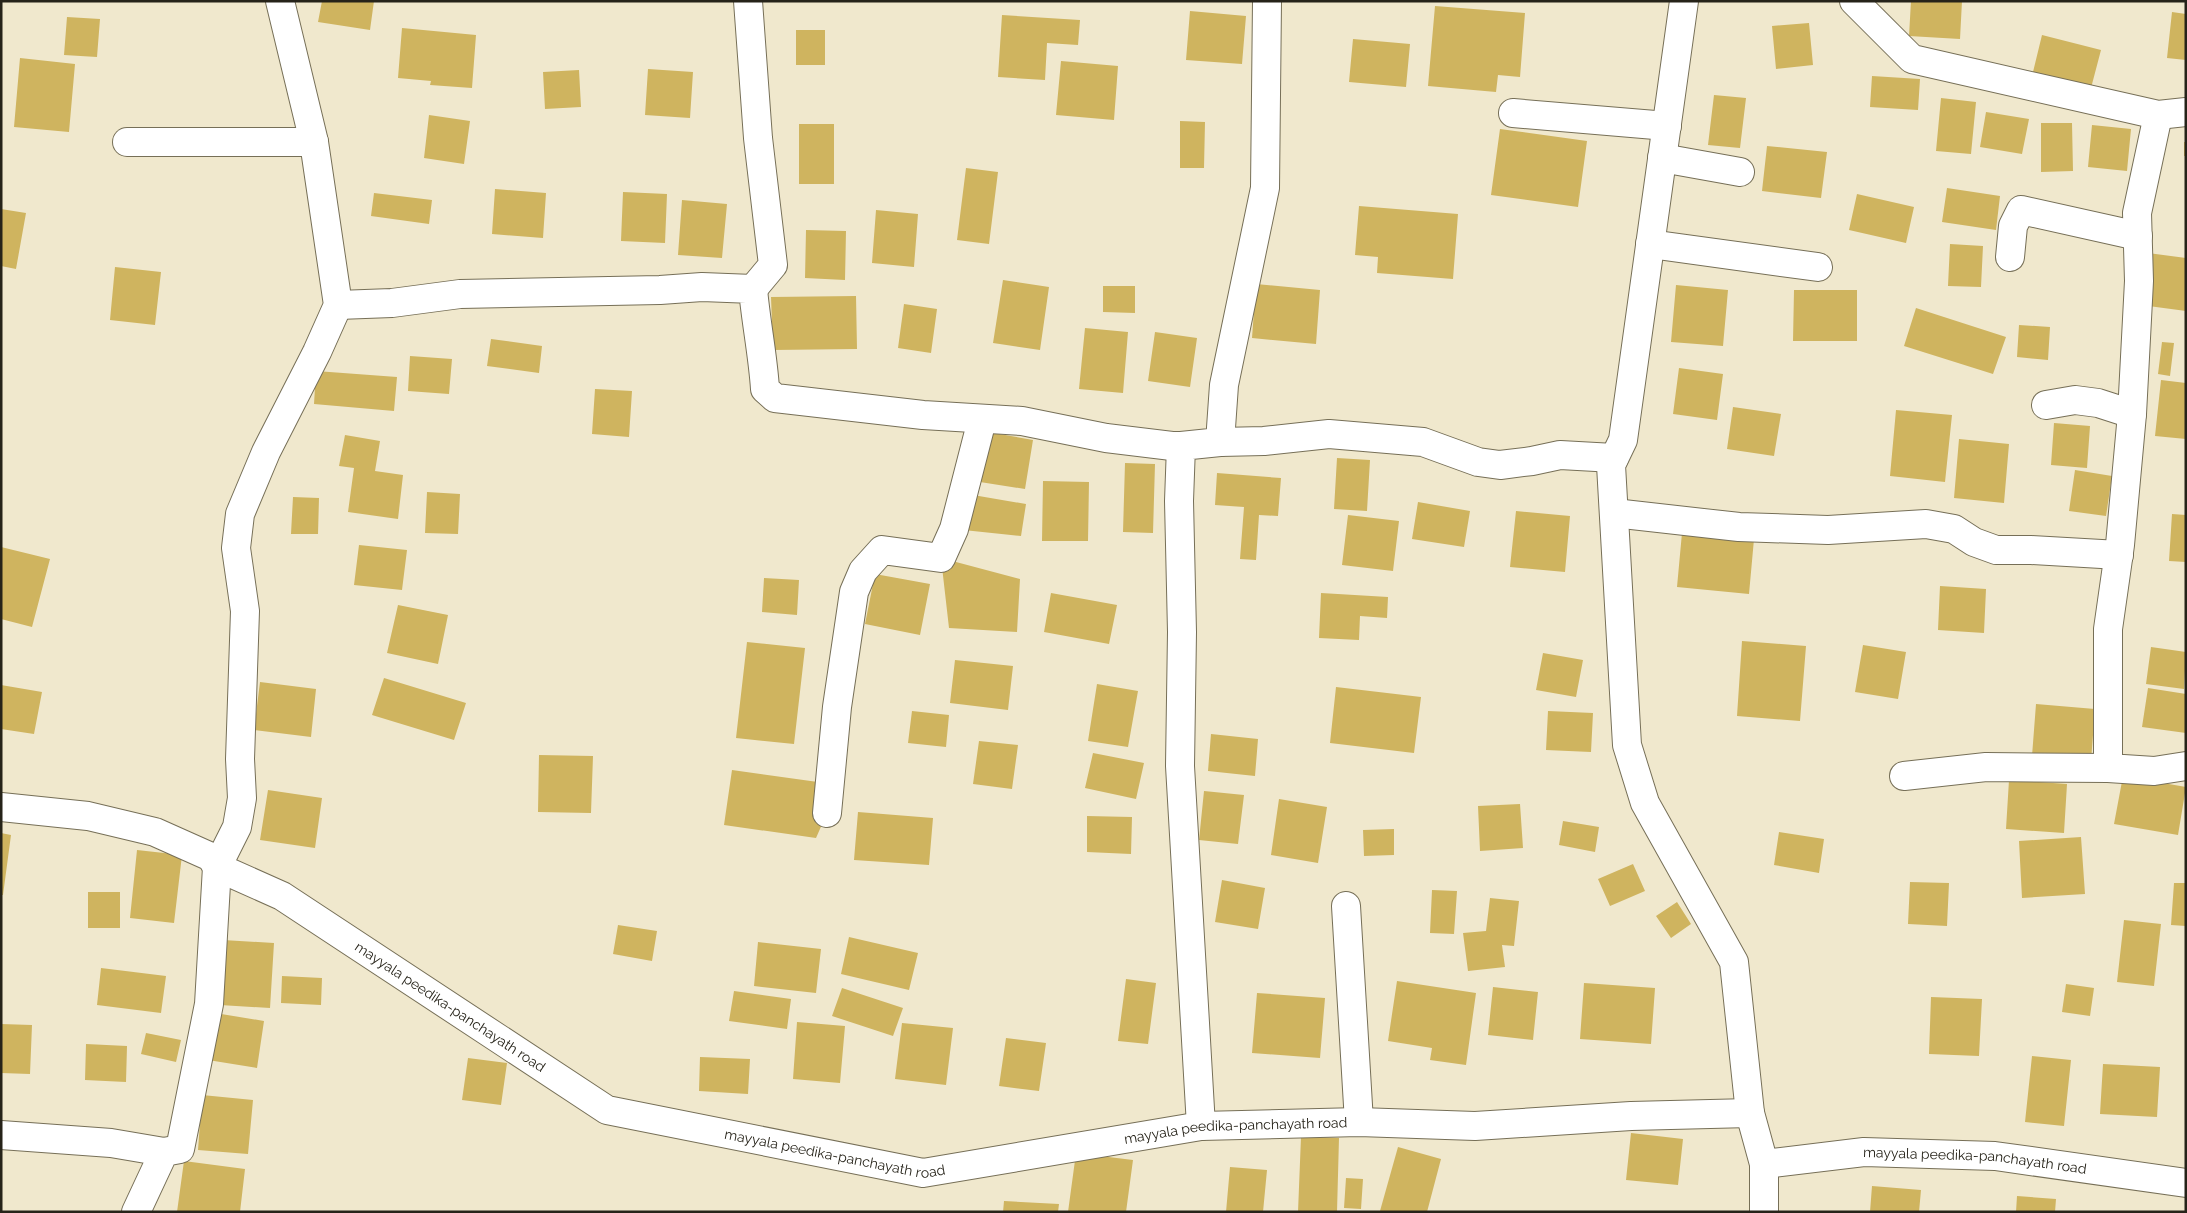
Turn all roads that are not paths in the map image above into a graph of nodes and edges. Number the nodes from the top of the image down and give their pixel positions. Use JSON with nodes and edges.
{"nodes":[{"id":1,"x":280,"y":1,"type":"edge"},
{"id":2,"x":748,"y":1,"type":"edge"},
{"id":3,"x":1267,"y":1,"type":"edge"},
{"id":4,"x":1684,"y":1,"type":"edge"},
{"id":5,"x":1854,"y":1,"type":"edge"},
{"id":6,"x":2186,"y":112,"type":"edge"},
{"id":7,"x":1513,"y":113,"type":"dead end"},
{"id":8,"x":2158,"y":114,"type":"junction"},
{"id":9,"x":1667,"y":126,"type":"junction"},
{"id":10,"x":127,"y":142,"type":"dead end"},
{"id":11,"x":314,"y":142,"type":"junction"},
{"id":12,"x":1662,"y":158,"type":"junction"},
{"id":13,"x":1740,"y":172,"type":"dead end"},
{"id":14,"x":2138,"y":236,"type":"junction"},
{"id":15,"x":1650,"y":244,"type":"junction"},
{"id":16,"x":2010,"y":257,"type":"dead end"},
{"id":17,"x":1818,"y":267,"type":"dead end"},
{"id":18,"x":753,"y":289,"type":"junction"},
{"id":19,"x":338,"y":305,"type":"junction"},
{"id":20,"x":2046,"y":405,"type":"dead end"},
{"id":21,"x":2132,"y":414,"type":"junction"},
{"id":22,"x":982,"y":420,"type":"junction"},
{"id":23,"x":1220,"y":442,"type":"junction"},
{"id":24,"x":1181,"y":446,"type":"junction"},
{"id":25,"x":1614,"y":458,"type":"junction"},
{"id":26,"x":1614,"y":513,"type":"junction"},
{"id":27,"x":2119,"y":555,"type":"junction"},
{"id":28,"x":2186,"y":766,"type":"edge"},
{"id":29,"x":2108,"y":768,"type":"junction"},
{"id":30,"x":1904,"y":776,"type":"dead end"},
{"id":31,"x":1,"y":807,"type":"edge"},
{"id":32,"x":827,"y":813,"type":"dead end"},
{"id":33,"x":217,"y":867,"type":"junction"},
{"id":34,"x":1346,"y":906,"type":"dead end"},
{"id":35,"x":1750,"y":1113,"type":"junction"},
{"id":36,"x":1359,"y":1122,"type":"junction"},
{"id":37,"x":1201,"y":1126,"type":"junction"},
{"id":38,"x":1,"y":1135,"type":"edge"},
{"id":39,"x":164,"y":1152,"type":"junction"},
{"id":40,"x":1764,"y":1164,"type":"junction"},
{"id":41,"x":2186,"y":1183,"type":"edge"},
{"id":42,"x":136,"y":1212,"type":"edge"},
{"id":43,"x":1764,"y":1212,"type":"edge"}],
"edges":[{"from":1,"to":11,"type":"street"},
{"from":2,"to":18,"type":"street"},
{"from":3,"to":23,"type":"street"},
{"from":4,"to":9,"type":"street"},
{"from":5,"to":8,"type":"street"},
{"from":6,"to":8,"type":"street"},
{"from":7,"to":9,"type":"street"},
{"from":8,"to":14,"type":"street"},
{"from":9,"to":12,"type":"street"},
{"from":10,"to":11,"type":"street"},
{"from":11,"to":19,"type":"street"},
{"from":12,"to":13,"type":"street"},
{"from":12,"to":15,"type":"street"},
{"from":14,"to":16,"type":"street"},
{"from":14,"to":21,"type":"street"},
{"from":15,"to":17,"type":"street"},
{"from":15,"to":25,"type":"street"},
{"from":18,"to":19,"type":"street"},
{"from":18,"to":22,"type":"street"},
{"from":19,"to":33,"type":"street"},
{"from":20,"to":21,"type":"street"},
{"from":21,"to":27,"type":"street"},
{"from":22,"to":24,"type":"street"},
{"from":22,"to":32,"type":"street"},
{"from":23,"to":24,"type":"street"},
{"from":23,"to":25,"type":"street"},
{"from":24,"to":37,"type":"street"},
{"from":25,"to":26,"type":"street"},
{"from":26,"to":27,"type":"street"},
{"from":26,"to":35,"type":"street"},
{"from":27,"to":29,"type":"street"},
{"from":28,"to":29,"type":"street"},
{"from":29,"to":30,"type":"street"},
{"from":31,"to":33,"type":"street","name":"mayyala peedika-panchayath road"},
{"from":33,"to":37,"type":"street","name":"mayyala peedika-panchayath road"},
{"from":33,"to":39,"type":"street"},
{"from":34,"to":36,"type":"street"},
{"from":35,"to":36,"type":"street","name":"mayyala peedika-panchayath road"},
{"from":35,"to":40,"type":"street"},
{"from":36,"to":37,"type":"street","name":"mayyala peedika-panchayath road"},
{"from":38,"to":39,"type":"street"},
{"from":39,"to":42,"type":"street"},
{"from":40,"to":41,"type":"street","name":"mayyala peedika-panchayath road"},
{"from":40,"to":43,"type":"street"}]}
